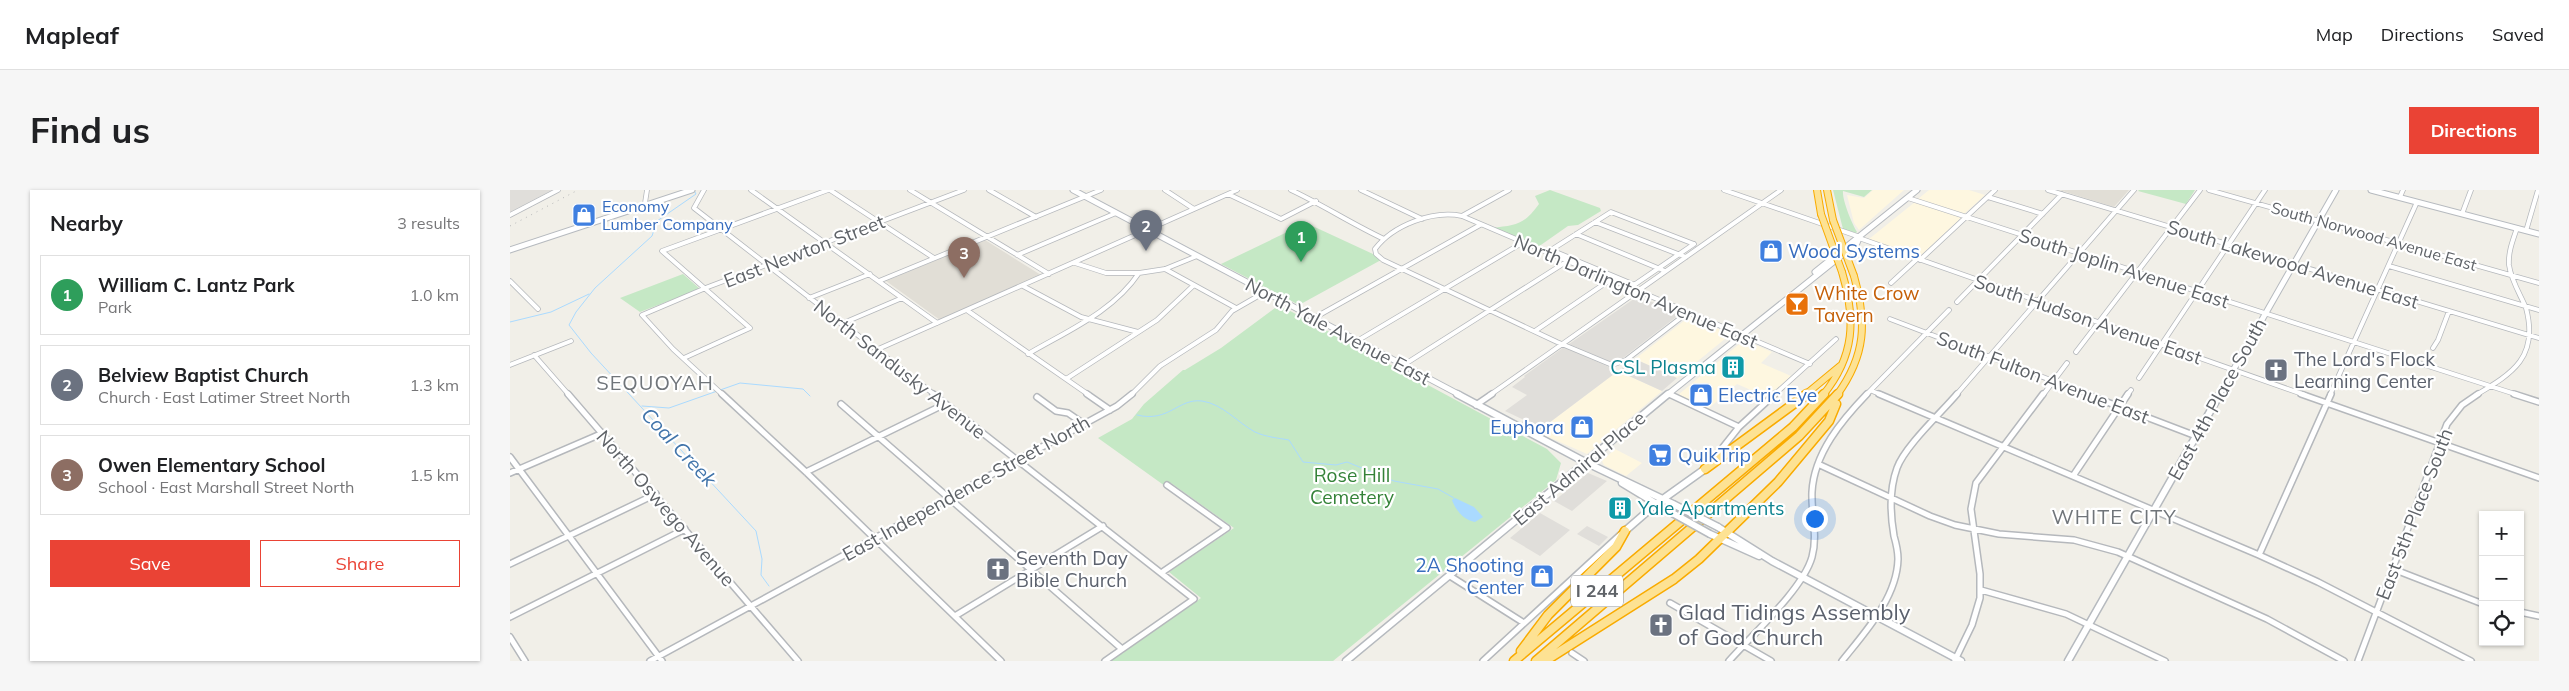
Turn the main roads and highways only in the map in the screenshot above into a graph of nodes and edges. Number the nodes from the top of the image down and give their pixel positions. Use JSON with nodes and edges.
{"nodes":[{"id":1,"x":692,"y":190,"type":"edge"},
{"id":2,"x":1073,"y":190,"type":"edge"},
{"id":3,"x":1817,"y":190,"type":"edge"},
{"id":4,"x":1827,"y":190,"type":"edge"},
{"id":5,"x":1917,"y":190,"type":"edge"},
{"id":6,"x":2336,"y":190,"type":"edge"},
{"id":7,"x":2371,"y":190,"type":"edge"},
{"id":8,"x":2539,"y":234,"type":"edge"},
{"id":9,"x":510,"y":250,"type":"edge"},
{"id":10,"x":1844,"y":363,"type":"junction"},
{"id":11,"x":1844,"y":387,"type":"junction"},
{"id":12,"x":1587,"y":463,"type":"junction"},
{"id":13,"x":1704,"y":469,"type":"joint"},
{"id":14,"x":1618,"y":480,"type":"junction"},
{"id":15,"x":1663,"y":499,"type":"junction"},
{"id":16,"x":1656,"y":504,"type":"junction"},
{"id":17,"x":1626,"y":531,"type":"joint"},
{"id":18,"x":1724,"y":536,"type":"junction"},
{"id":19,"x":1957,"y":660,"type":"edge"},
{"id":20,"x":1346,"y":661,"type":"edge"},
{"id":21,"x":1513,"y":661,"type":"edge"},
{"id":22,"x":1536,"y":661,"type":"edge"},
{"id":23,"x":1545,"y":661,"type":"edge"},
{"id":24,"x":2068,"y":661,"type":"edge"}],
"edges":[{"from":1,"to":9,"type":"main road"},
{"from":2,"to":12,"type":"main road","name":"North Yale Avenue East"},
{"from":3,"to":10,"type":"highway","number":"I 244","bridge":true},
{"from":4,"to":11,"type":"highway","number":"I 244","bridge":true},
{"from":5,"to":12,"type":"main road","name":"East Admiral Place"},
{"from":6,"to":24,"type":"main road","name":"East 4th Place South"},
{"from":7,"to":8,"type":"main road"},
{"from":10,"to":13,"type":"highway"},
{"from":10,"to":21,"type":"highway","number":"I 244"},
{"from":11,"to":18,"type":"highway"},
{"from":11,"to":22,"type":"highway","number":"I 244"},
{"from":12,"to":14,"type":"main road","name":"North Yale Avenue East"},
{"from":12,"to":20,"type":"main road","name":"East Admiral Place"},
{"from":13,"to":15,"type":"main road"},
{"from":14,"to":15,"type":"main road"},
{"from":14,"to":16,"type":"main road"},
{"from":15,"to":16,"type":"main road"},
{"from":15,"to":18,"type":"main road","bridge":true},
{"from":16,"to":17,"type":"main road"},
{"from":16,"to":18,"type":"main road","bridge":true},
{"from":17,"to":21,"type":"highway"},
{"from":18,"to":19,"type":"main road"},
{"from":18,"to":23,"type":"highway"}]}
